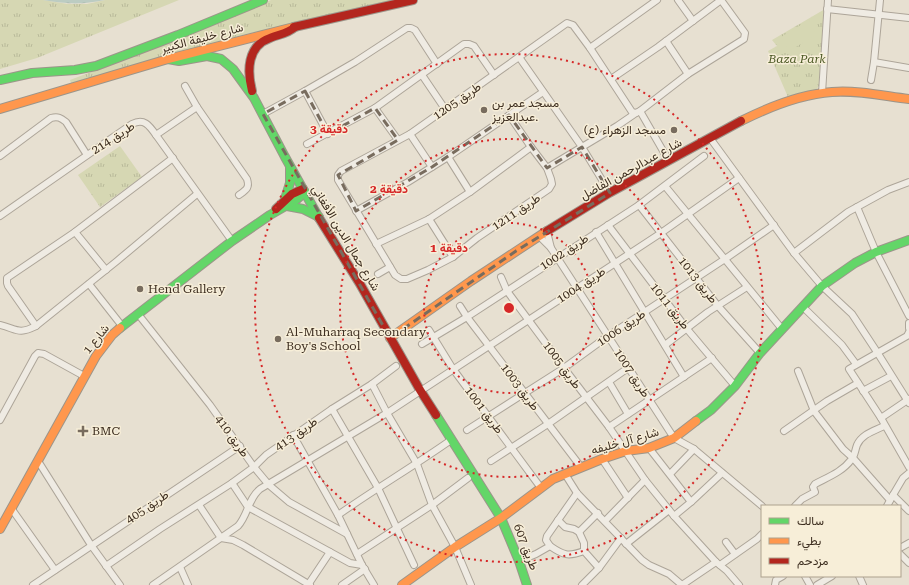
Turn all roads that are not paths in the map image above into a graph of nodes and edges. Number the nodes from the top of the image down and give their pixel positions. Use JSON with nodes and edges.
{"nodes":[{"id":1,"x":263,"y":0,"type":"edge"},
{"id":2,"x":413,"y":0,"type":"edge"},
{"id":3,"x":657,"y":0,"type":"edge"},
{"id":4,"x":678,"y":0,"type":"edge"},
{"id":5,"x":721,"y":0,"type":"edge"},
{"id":6,"x":828,"y":0,"type":"edge"},
{"id":7,"x":880,"y":0,"type":"edge"},
{"id":8,"x":828,"y":9,"type":"junction"},
{"id":9,"x":879,"y":14,"type":"junction"},
{"id":10,"x":909,"y":18,"type":"edge"},
{"id":11,"x":693,"y":21,"type":"junction"},
{"id":12,"x":296,"y":26,"type":"junction"},
{"id":13,"x":666,"y":41,"type":"junction"},
{"id":14,"x":590,"y":48,"type":"junction"},
{"id":15,"x":519,"y":57,"type":"junction"},
{"id":16,"x":168,"y":59,"type":"junction"},
{"id":17,"x":874,"y":62,"type":"junction"},
{"id":18,"x":437,"y":64,"type":"junction"},
{"id":19,"x":909,"y":68,"type":"edge"},
{"id":20,"x":688,"y":74,"type":"junction"},
{"id":21,"x":422,"y":75,"type":"junction"},
{"id":22,"x":494,"y":75,"type":"junction"},
{"id":23,"x":611,"y":79,"type":"junction"},
{"id":24,"x":0,"y":80,"type":"edge"},
{"id":25,"x":871,"y":80,"type":"dead end"},
{"id":26,"x":185,"y":86,"type":"dead end"},
{"id":27,"x":305,"y":92,"type":"junction"},
{"id":28,"x":543,"y":92,"type":"junction"},
{"id":29,"x":822,"y":93,"type":"junction"},
{"id":30,"x":254,"y":98,"type":"junction"},
{"id":31,"x":909,"y":99,"type":"edge"},
{"id":32,"x":197,"y":107,"type":"junction"},
{"id":33,"x":375,"y":108,"type":"junction"},
{"id":34,"x":0,"y":109,"type":"edge"},
{"id":35,"x":445,"y":109,"type":"junction"},
{"id":36,"x":636,"y":112,"type":"junction"},
{"id":37,"x":263,"y":114,"type":"junction"},
{"id":38,"x":509,"y":115,"type":"junction"},
{"id":39,"x":328,"y":134,"type":"junction"},
{"id":40,"x":410,"y":134,"type":"junction"},
{"id":41,"x":156,"y":135,"type":"junction"},
{"id":42,"x":710,"y":138,"type":"junction"},
{"id":43,"x":398,"y":140,"type":"junction"},
{"id":44,"x":307,"y":144,"type":"dead end"},
{"id":45,"x":582,"y":147,"type":"junction"},
{"id":46,"x":531,"y":148,"type":"junction"},
{"id":47,"x":87,"y":155,"type":"junction"},
{"id":48,"x":0,"y":156,"type":"edge"},
{"id":49,"x":666,"y":156,"type":"dead end"},
{"id":50,"x":704,"y":156,"type":"dead end"},
{"id":51,"x":448,"y":157,"type":"junction"},
{"id":52,"x":173,"y":158,"type":"junction"},
{"id":53,"x":289,"y":164,"type":"junction"},
{"id":54,"x":432,"y":167,"type":"junction"},
{"id":55,"x":546,"y":168,"type":"junction"},
{"id":56,"x":739,"y":178,"type":"junction"},
{"id":57,"x":909,"y":182,"type":"edge"},
{"id":58,"x":665,"y":186,"type":"junction"},
{"id":59,"x":304,"y":190,"type":"junction"},
{"id":60,"x":470,"y":192,"type":"junction"},
{"id":61,"x":610,"y":192,"type":"junction"},
{"id":62,"x":197,"y":194,"type":"junction"},
{"id":63,"x":239,"y":195,"type":"dead end"},
{"id":64,"x":285,"y":203,"type":"junction"},
{"id":65,"x":639,"y":204,"type":"junction"},
{"id":66,"x":856,"y":207,"type":"junction"},
{"id":67,"x":356,"y":211,"type":"junction"},
{"id":68,"x":688,"y":214,"type":"junction"},
{"id":69,"x":0,"y":216,"type":"edge"},
{"id":70,"x":319,"y":217,"type":"junction"},
{"id":71,"x":429,"y":219,"type":"junction"},
{"id":72,"x":608,"y":225,"type":"junction"},
{"id":73,"x":774,"y":225,"type":"junction"},
{"id":74,"x":75,"y":232,"type":"junction"},
{"id":75,"x":596,"y":232,"type":"junction"},
{"id":76,"x":661,"y":233,"type":"junction"},
{"id":77,"x":543,"y":234,"type":"junction"},
{"id":78,"x":909,"y":240,"type":"edge"},
{"id":79,"x":232,"y":241,"type":"junction"},
{"id":80,"x":376,"y":244,"type":"junction"},
{"id":81,"x":876,"y":252,"type":"junction"},
{"id":82,"x":629,"y":253,"type":"junction"},
{"id":83,"x":794,"y":253,"type":"junction"},
{"id":84,"x":453,"y":257,"type":"junction"},
{"id":85,"x":557,"y":257,"type":"junction"},
{"id":86,"x":725,"y":259,"type":"junction"},
{"id":87,"x":615,"y":263,"type":"junction"},
{"id":88,"x":390,"y":267,"type":"junction"},
{"id":89,"x":106,"y":270,"type":"junction"},
{"id":90,"x":378,"y":274,"type":"dead end"},
{"id":91,"x":501,"y":277,"type":"dead end"},
{"id":92,"x":696,"y":278,"type":"junction"},
{"id":93,"x":401,"y":279,"type":"joint"},
{"id":94,"x":89,"y":284,"type":"junction"},
{"id":95,"x":822,"y":286,"type":"junction"},
{"id":96,"x":577,"y":287,"type":"junction"},
{"id":97,"x":747,"y":288,"type":"junction"},
{"id":98,"x":507,"y":291,"type":"junction"},
{"id":99,"x":664,"y":299,"type":"junction"},
{"id":100,"x":460,"y":306,"type":"dead end"},
{"id":101,"x":718,"y":306,"type":"junction"},
{"id":102,"x":803,"y":307,"type":"junction"},
{"id":103,"x":645,"y":312,"type":"junction"},
{"id":104,"x":138,"y":314,"type":"junction"},
{"id":105,"x":909,"y":316,"type":"edge"},
{"id":106,"x":467,"y":317,"type":"junction"},
{"id":107,"x":529,"y":319,"type":"junction"},
{"id":108,"x":909,"y":323,"type":"edge"},
{"id":109,"x":0,"y":325,"type":"edge"},
{"id":110,"x":36,"y":326,"type":"junction"},
{"id":111,"x":122,"y":326,"type":"junction"},
{"id":112,"x":687,"y":328,"type":"junction"},
{"id":113,"x":909,"y":328,"type":"edge"},
{"id":114,"x":782,"y":329,"type":"junction"},
{"id":115,"x":429,"y":330,"type":"dead end"},
{"id":116,"x":909,"y":332,"type":"edge"},
{"id":117,"x":433,"y":336,"type":"junction"},
{"id":118,"x":608,"y":336,"type":"junction"},
{"id":119,"x":390,"y":338,"type":"junction"},
{"id":120,"x":422,"y":344,"type":"dead end"},
{"id":121,"x":664,"y":345,"type":"junction"},
{"id":122,"x":489,"y":346,"type":"junction"},
{"id":123,"x":877,"y":352,"type":"junction"},
{"id":124,"x":760,"y":353,"type":"junction"},
{"id":125,"x":712,"y":358,"type":"junction"},
{"id":126,"x":856,"y":364,"type":"junction"},
{"id":127,"x":396,"y":366,"type":"dead end"},
{"id":128,"x":564,"y":368,"type":"junction"},
{"id":129,"x":628,"y":368,"type":"junction"},
{"id":130,"x":453,"y":369,"type":"junction"},
{"id":131,"x":798,"y":371,"type":"dead end"},
{"id":132,"x":84,"y":376,"type":"junction"},
{"id":133,"x":684,"y":376,"type":"junction"},
{"id":134,"x":891,"y":376,"type":"junction"},
{"id":135,"x":609,"y":382,"type":"junction"},
{"id":136,"x":858,"y":383,"type":"junction"},
{"id":137,"x":372,"y":384,"type":"junction"},
{"id":138,"x":735,"y":386,"type":"junction"},
{"id":139,"x":420,"y":390,"type":"junction"},
{"id":140,"x":863,"y":390,"type":"junction"},
{"id":141,"x":524,"y":393,"type":"junction"},
{"id":142,"x":586,"y":397,"type":"junction"},
{"id":143,"x":649,"y":400,"type":"junction"},
{"id":144,"x":908,"y":401,"type":"edge"},
{"id":145,"x":332,"y":409,"type":"junction"},
{"id":146,"x":814,"y":410,"type":"junction"},
{"id":147,"x":387,"y":413,"type":"junction"},
{"id":148,"x":628,"y":414,"type":"junction"},
{"id":149,"x":488,"y":416,"type":"junction"},
{"id":150,"x":881,"y":418,"type":"junction"},
{"id":151,"x":0,"y":420,"type":"edge"},
{"id":152,"x":548,"y":424,"type":"junction"},
{"id":153,"x":884,"y":426,"type":"junction"},
{"id":154,"x":609,"y":427,"type":"junction"},
{"id":155,"x":467,"y":430,"type":"dead end"},
{"id":156,"x":784,"y":431,"type":"dead end"},
{"id":157,"x":293,"y":436,"type":"junction"},
{"id":158,"x":348,"y":437,"type":"junction"},
{"id":159,"x":674,"y":438,"type":"junction"},
{"id":160,"x":451,"y":440,"type":"junction"},
{"id":161,"x":240,"y":446,"type":"junction"},
{"id":162,"x":511,"y":447,"type":"junction"},
{"id":163,"x":649,"y":448,"type":"junction"},
{"id":164,"x":694,"y":449,"type":"junction"},
{"id":165,"x":626,"y":452,"type":"junction"},
{"id":166,"x":853,"y":458,"type":"junction"},
{"id":167,"x":602,"y":459,"type":"junction"},
{"id":168,"x":38,"y":461,"type":"junction"},
{"id":169,"x":308,"y":461,"type":"junction"},
{"id":170,"x":491,"y":461,"type":"dead end"},
{"id":171,"x":417,"y":464,"type":"junction"},
{"id":172,"x":254,"y":467,"type":"junction"},
{"id":173,"x":581,"y":467,"type":"junction"},
{"id":174,"x":909,"y":467,"type":"edge"},
{"id":175,"x":722,"y":473,"type":"junction"},
{"id":176,"x":909,"y":473,"type":"edge"},
{"id":177,"x":565,"y":474,"type":"junction"},
{"id":178,"x":670,"y":474,"type":"junction"},
{"id":179,"x":468,"y":478,"type":"dead end"},
{"id":180,"x":645,"y":480,"type":"junction"},
{"id":181,"x":232,"y":483,"type":"junction"},
{"id":182,"x":269,"y":485,"type":"junction"},
{"id":183,"x":378,"y":488,"type":"junction"},
{"id":184,"x":541,"y":488,"type":"junction"},
{"id":185,"x":577,"y":493,"type":"junction"},
{"id":186,"x":628,"y":498,"type":"junction"},
{"id":187,"x":890,"y":500,"type":"edge"},
{"id":188,"x":692,"y":502,"type":"junction"},
{"id":189,"x":199,"y":504,"type":"junction"},
{"id":190,"x":432,"y":505,"type":"junction"},
{"id":191,"x":761,"y":505,"type":"edge"},
{"id":192,"x":796,"y":505,"type":"edge"},
{"id":193,"x":248,"y":507,"type":"junction"},
{"id":194,"x":11,"y":508,"type":"junction"},
{"id":195,"x":669,"y":510,"type":"junction"},
{"id":196,"x":909,"y":511,"type":"edge"},
{"id":197,"x":598,"y":513,"type":"junction"},
{"id":198,"x":338,"y":515,"type":"junction"},
{"id":199,"x":674,"y":516,"type":"junction"},
{"id":200,"x":501,"y":518,"type":"junction"},
{"id":201,"x":558,"y":520,"type":"junction"},
{"id":202,"x":606,"y":521,"type":"junction"},
{"id":203,"x":396,"y":528,"type":"junction"},
{"id":204,"x":0,"y":529,"type":"edge"},
{"id":205,"x":579,"y":532,"type":"junction"},
{"id":206,"x":347,"y":534,"type":"junction"},
{"id":207,"x":761,"y":535,"type":"edge"},
{"id":208,"x":221,"y":538,"type":"junction"},
{"id":209,"x":621,"y":538,"type":"junction"},
{"id":210,"x":726,"y":542,"type":"dead end"},
{"id":211,"x":626,"y":544,"type":"junction"},
{"id":212,"x":91,"y":545,"type":"junction"},
{"id":213,"x":550,"y":546,"type":"junction"},
{"id":214,"x":455,"y":547,"type":"junction"},
{"id":215,"x":584,"y":551,"type":"junction"},
{"id":216,"x":330,"y":552,"type":"junction"},
{"id":217,"x":357,"y":554,"type":"junction"},
{"id":218,"x":735,"y":554,"type":"junction"},
{"id":219,"x":901,"y":555,"type":"edge"},
{"id":220,"x":519,"y":561,"type":"junction"},
{"id":221,"x":909,"y":562,"type":"edge"},
{"id":222,"x":718,"y":563,"type":"junction"},
{"id":223,"x":106,"y":566,"type":"junction"},
{"id":224,"x":180,"y":566,"type":"junction"},
{"id":225,"x":414,"y":566,"type":"dead end"},
{"id":226,"x":364,"y":568,"type":"junction"},
{"id":227,"x":599,"y":568,"type":"junction"},
{"id":228,"x":55,"y":570,"type":"junction"},
{"id":229,"x":781,"y":577,"type":"edge"},
{"id":230,"x":830,"y":577,"type":"edge"},
{"id":231,"x":33,"y":585,"type":"edge"},
{"id":232,"x":120,"y":585,"type":"edge"},
{"id":233,"x":154,"y":585,"type":"edge"},
{"id":234,"x":188,"y":585,"type":"edge"},
{"id":235,"x":309,"y":585,"type":"edge"},
{"id":236,"x":342,"y":585,"type":"edge"},
{"id":237,"x":374,"y":585,"type":"edge"},
{"id":238,"x":402,"y":585,"type":"edge"},
{"id":239,"x":471,"y":585,"type":"edge"},
{"id":240,"x":527,"y":585,"type":"edge"},
{"id":241,"x":582,"y":585,"type":"edge"},
{"id":242,"x":682,"y":585,"type":"edge"},
{"id":243,"x":739,"y":585,"type":"edge"},
{"id":244,"x":775,"y":585,"type":"edge"},
{"id":245,"x":817,"y":585,"type":"edge"}],
"edges":[{"from":1,"to":24,"type":"street","name":"شارع خليفة الكبير"},
{"from":2,"to":12,"type":"street","name":"شارع خليفة الكبير"},
{"from":3,"to":14,"type":"street"},
{"from":4,"to":11,"type":"street"},
{"from":5,"to":11,"type":"street"},
{"from":5,"to":20,"type":"street"},
{"from":6,"to":8,"type":"street"},
{"from":7,"to":9,"type":"street"},
{"from":8,"to":9,"type":"street"},
{"from":8,"to":29,"type":"street"},
{"from":9,"to":10,"type":"street"},
{"from":9,"to":17,"type":"street"},
{"from":11,"to":13,"type":"street"},
{"from":12,"to":16,"type":"street","name":"شارع خليفة الكبير"},
{"from":12,"to":30,"type":"street","name":"شارع جمال الدين الأفغاني"},
{"from":13,"to":20,"type":"street"},
{"from":13,"to":23,"type":"street"},
{"from":14,"to":15,"type":"street","name":"طريق 1205"},
{"from":14,"to":23,"type":"street","name":"طريق 1205"},
{"from":15,"to":22,"type":"street","name":"طريق 1205"},
{"from":15,"to":28,"type":"street"},
{"from":16,"to":30,"type":"street","name":"شارع جمال الدين الأفغاني"},
{"from":16,"to":34,"type":"street","name":"شارع خليفة الكبير"},
{"from":17,"to":19,"type":"street"},
{"from":17,"to":25,"type":"street"},
{"from":18,"to":21,"type":"street"},
{"from":18,"to":22,"type":"street"},
{"from":18,"to":27,"type":"street"},
{"from":20,"to":36,"type":"street"},
{"from":21,"to":33,"type":"street"},
{"from":21,"to":35,"type":"street"},
{"from":22,"to":35,"type":"street","name":"طريق 1205"},
{"from":23,"to":36,"type":"street","name":"طريق 1205"},
{"from":26,"to":32,"type":"street"},
{"from":27,"to":37,"type":"street"},
{"from":27,"to":39,"type":"street"},
{"from":28,"to":38,"type":"street"},
{"from":28,"to":45,"type":"street"},
{"from":29,"to":31,"type":"street","name":"شارع عبدالرحمن الفاضل"},
{"from":29,"to":42,"type":"street","name":"شارع عبدالرحمن الفاضل"},
{"from":30,"to":37,"type":"street","name":"شارع جمال الدين الأفغاني"},
{"from":32,"to":41,"type":"street"},
{"from":32,"to":63,"type":"street"},
{"from":33,"to":39,"type":"street"},
{"from":33,"to":43,"type":"street"},
{"from":35,"to":40,"type":"street","name":"طريق 1205"},
{"from":36,"to":45,"type":"street"},
{"from":36,"to":49,"type":"street","name":"طريق 1205"},
{"from":37,"to":53,"type":"street","name":"شارع جمال الدين الأفغاني"},
{"from":38,"to":46,"type":"street","name":"طريق 1211"},
{"from":38,"to":51,"type":"street"},
{"from":39,"to":44,"type":"street"},
{"from":40,"to":43,"type":"street","name":"طريق 1205"},
{"from":40,"to":54,"type":"street"},
{"from":41,"to":47,"type":"street","name":"طريق 214"},
{"from":41,"to":52,"type":"street","name":"طريق 214"},
{"from":42,"to":56,"type":"street"},
{"from":42,"to":61,"type":"street","name":"شارع عبدالرحمن الفاضل"},
{"from":43,"to":67,"type":"street","name":"طريق 1205"},
{"from":45,"to":55,"type":"street"},
{"from":45,"to":61,"type":"street"},
{"from":46,"to":55,"type":"street","name":"طريق 1211"},
{"from":46,"to":60,"type":"street"},
{"from":47,"to":48,"type":"street"},
{"from":47,"to":69,"type":"street","name":"طريق 214"},
{"from":50,"to":58,"type":"street","name":"طريق 1002"},
{"from":51,"to":54,"type":"street"},
{"from":51,"to":60,"type":"street"},
{"from":52,"to":62,"type":"street","name":"طريق 214"},
{"from":52,"to":74,"type":"street"},
{"from":53,"to":59,"type":"street","name":"شارع جمال الدين الأفغاني"},
{"from":53,"to":64,"type":"street"},
{"from":54,"to":67,"type":"street"},
{"from":55,"to":84,"type":"street","name":"طريق 1211"},
{"from":56,"to":68,"type":"street","name":"طريق 1004"},
{"from":56,"to":73,"type":"street"},
{"from":57,"to":66,"type":"street"},
{"from":58,"to":65,"type":"street","name":"طريق 1002"},
{"from":58,"to":68,"type":"street"},
{"from":59,"to":64,"type":"street","name":"شارع 1"},
{"from":59,"to":70,"type":"street","name":"شارع جمال الدين الأفغاني"},
{"from":60,"to":71,"type":"street"},
{"from":61,"to":77,"type":"street","name":"شارع عبدالرحمن الفاضل"},
{"from":62,"to":79,"type":"street","name":"طريق 214"},
{"from":62,"to":89,"type":"street"},
{"from":64,"to":70,"type":"street"},
{"from":64,"to":79,"type":"street","name":"شارع 1"},
{"from":65,"to":72,"type":"street","name":"طريق 1002"},
{"from":65,"to":76,"type":"street","name":"طريق 1013"},
{"from":66,"to":81,"type":"street"},
{"from":66,"to":83,"type":"street"},
{"from":67,"to":80,"type":"street","name":"طريق 1205"},
{"from":68,"to":76,"type":"street","name":"طريق 1004"},
{"from":68,"to":86,"type":"street"},
{"from":70,"to":119,"type":"street","name":"شارع جمال الدين الأفغاني"},
{"from":71,"to":80,"type":"street"},
{"from":71,"to":84,"type":"street"},
{"from":72,"to":75,"type":"street","name":"طريق 1002"},
{"from":72,"to":82,"type":"street","name":"طريق 1011"},
{"from":73,"to":83,"type":"street"},
{"from":73,"to":86,"type":"street","name":"طريق 1006"},
{"from":74,"to":89,"type":"street"},
{"from":74,"to":110,"type":"street"},
{"from":75,"to":85,"type":"street","name":"طريق 1002"},
{"from":75,"to":87,"type":"street"},
{"from":76,"to":82,"type":"street","name":"طريق 1004"},
{"from":76,"to":92,"type":"street","name":"طريق 1013"},
{"from":77,"to":85,"type":"street","name":"طريق 1007"},
{"from":77,"to":119,"type":"street","name":"شارع عبدالرحمن الفاضل"},
{"from":78,"to":81,"type":"street","name":"شارع آل خليفه"},
{"from":79,"to":104,"type":"street","name":"شارع 1"},
{"from":80,"to":88,"type":"street","name":"طريق 1205"},
{"from":81,"to":95,"type":"street","name":"شارع آل خليفه"},
{"from":81,"to":105,"type":"street"},
{"from":82,"to":87,"type":"street","name":"طريق 1004"},
{"from":82,"to":99,"type":"street","name":"طريق 1011"},
{"from":83,"to":95,"type":"street"},
{"from":84,"to":93,"type":"street","name":"طريق 1211"},
{"from":85,"to":96,"type":"street","name":"طريق 1007"},
{"from":85,"to":98,"type":"street","name":"طريق 1002"},
{"from":86,"to":92,"type":"street","name":"طريق 1006"},
{"from":86,"to":97,"type":"street"},
{"from":87,"to":96,"type":"street","name":"طريق 1004"},
{"from":87,"to":103,"type":"street"},
{"from":88,"to":90,"type":"street"},
{"from":88,"to":93,"type":"street","name":"طريق 1205"},
{"from":89,"to":94,"type":"street"},
{"from":91,"to":98,"type":"street","name":"طريق 1005"},
{"from":92,"to":99,"type":"street","name":"طريق 1006"},
{"from":92,"to":101,"type":"street","name":"طريق 1013"},
{"from":94,"to":110,"type":"street"},
{"from":94,"to":111,"type":"street"},
{"from":95,"to":102,"type":"street","name":"شارع آل خليفه"},
{"from":95,"to":123,"type":"street"},
{"from":96,"to":107,"type":"street","name":"طريق 1004"},
{"from":96,"to":118,"type":"street","name":"طريق 1007"},
{"from":97,"to":101,"type":"street"},
{"from":97,"to":114,"type":"street"},
{"from":98,"to":106,"type":"street","name":"طريق 1002"},
{"from":98,"to":107,"type":"street","name":"طريق 1005"},
{"from":99,"to":103,"type":"street","name":"طريق 1006"},
{"from":99,"to":112,"type":"street","name":"طريق 1011"},
{"from":100,"to":106,"type":"street","name":"طريق 1003"},
{"from":101,"to":112,"type":"street"},
{"from":101,"to":124,"type":"street","name":"طريق 1013"},
{"from":102,"to":114,"type":"street","name":"شارع آل خليفه"},
{"from":102,"to":126,"type":"street"},
{"from":103,"to":118,"type":"street","name":"طريق 1006"},
{"from":103,"to":121,"type":"street"},
{"from":104,"to":111,"type":"street","name":"شارع 1"},
{"from":104,"to":161,"type":"street","name":"طريق 410"},
{"from":106,"to":117,"type":"street","name":"طريق 1002"},
{"from":106,"to":122,"type":"street","name":"طريق 1003"},
{"from":107,"to":122,"type":"street","name":"طريق 1004"},
{"from":107,"to":128,"type":"street","name":"طريق 1005"},
{"from":108,"to":113,"type":"street"},
{"from":109,"to":110,"type":"street"},
{"from":111,"to":132,"type":"street","name":"شارع 1"},
{"from":112,"to":121,"type":"street"},
{"from":112,"to":125,"type":"street","name":"طريق 1011"},
{"from":114,"to":124,"type":"street","name":"شارع آل خليفه"},
{"from":115,"to":117,"type":"street","name":"طريق 1001"},
{"from":116,"to":123,"type":"street"},
{"from":117,"to":120,"type":"street","name":"طريق 1002"},
{"from":117,"to":130,"type":"street","name":"طريق 1001"},
{"from":118,"to":128,"type":"street","name":"طريق 1006"},
{"from":118,"to":129,"type":"street","name":"طريق 1007"},
{"from":119,"to":139,"type":"street","name":"شارع جمال الدين الأفغاني"},
{"from":121,"to":133,"type":"street"},
{"from":122,"to":130,"type":"street","name":"طريق 1004"},
{"from":122,"to":141,"type":"street","name":"طريق 1003"},
{"from":123,"to":126,"type":"street"},
{"from":123,"to":134,"type":"street"},
{"from":124,"to":138,"type":"street","name":"شارع آل خليفه"},
{"from":125,"to":133,"type":"street"},
{"from":125,"to":138,"type":"street","name":"طريق 1011"},
{"from":126,"to":136,"type":"street"},
{"from":127,"to":137,"type":"street","name":"طريق 413"},
{"from":128,"to":141,"type":"street","name":"طريق 1006"},
{"from":128,"to":142,"type":"street","name":"طريق 1005"},
{"from":129,"to":135,"type":"street"},
{"from":129,"to":143,"type":"street","name":"طريق 1007"},
{"from":130,"to":139,"type":"street","name":"طريق 1004"},
{"from":130,"to":149,"type":"street","name":"طريق 1001"},
{"from":131,"to":146,"type":"street"},
{"from":132,"to":151,"type":"street"},
{"from":132,"to":168,"type":"street","name":"شارع 1"},
{"from":133,"to":143,"type":"street"},
{"from":134,"to":140,"type":"street"},
{"from":134,"to":144,"type":"street"},
{"from":135,"to":142,"type":"street"},
{"from":135,"to":148,"type":"street"},
{"from":136,"to":140,"type":"street"},
{"from":136,"to":146,"type":"street"},
{"from":137,"to":145,"type":"street","name":"طريق 413"},
{"from":137,"to":147,"type":"street"},
{"from":138,"to":159,"type":"street","name":"شارع آل خليفه"},
{"from":139,"to":147,"type":"street","name":"طريق 1004"},
{"from":139,"to":160,"type":"street","name":"شارع جمال الدين الأفغاني"},
{"from":140,"to":150,"type":"street"},
{"from":141,"to":149,"type":"street","name":"طريق 1006"},
{"from":141,"to":152,"type":"street","name":"طريق 1003"},
{"from":142,"to":152,"type":"street"},
{"from":142,"to":154,"type":"street","name":"طريق 1005"},
{"from":143,"to":148,"type":"street"},
{"from":143,"to":159,"type":"street","name":"طريق 1007"},
{"from":144,"to":150,"type":"street"},
{"from":145,"to":157,"type":"street","name":"طريق 413"},
{"from":145,"to":158,"type":"street"},
{"from":146,"to":156,"type":"street"},
{"from":146,"to":166,"type":"street"},
{"from":147,"to":158,"type":"street","name":"طريق 1004"},
{"from":147,"to":171,"type":"street"},
{"from":148,"to":154,"type":"street"},
{"from":149,"to":155,"type":"street","name":"طريق 1006"},
{"from":149,"to":162,"type":"street","name":"طريق 1001"},
{"from":150,"to":153,"type":"street"},
{"from":152,"to":162,"type":"street"},
{"from":152,"to":173,"type":"street","name":"طريق 1003"},
{"from":153,"to":166,"type":"street"},
{"from":153,"to":174,"type":"street"},
{"from":154,"to":165,"type":"street","name":"طريق 1005"},
{"from":157,"to":169,"type":"street"},
{"from":157,"to":172,"type":"street","name":"طريق 413"},
{"from":158,"to":169,"type":"street","name":"طريق 1004"},
{"from":158,"to":183,"type":"street"},
{"from":159,"to":163,"type":"street","name":"شارع آل خليفه"},
{"from":159,"to":164,"type":"street"},
{"from":160,"to":171,"type":"street"},
{"from":160,"to":200,"type":"street","name":"شارع جمال الدين الأفغاني"},
{"from":161,"to":172,"type":"street","name":"طريق 410"},
{"from":161,"to":212,"type":"street","name":"طريق 405"},
{"from":162,"to":170,"type":"street"},
{"from":162,"to":184,"type":"street","name":"طريق 1001"},
{"from":163,"to":165,"type":"street","name":"شارع آل خليفه"},
{"from":163,"to":178,"type":"street"},
{"from":164,"to":175,"type":"street"},
{"from":164,"to":178,"type":"street"},
{"from":165,"to":167,"type":"street","name":"شارع آل خليفه"},
{"from":165,"to":180,"type":"street","name":"طريق 1005"},
{"from":166,"to":187,"type":"street"},
{"from":166,"to":192,"type":"street"},
{"from":167,"to":173,"type":"street","name":"شارع آل خليفه"},
{"from":167,"to":186,"type":"street"},
{"from":168,"to":194,"type":"street","name":"شارع 1"},
{"from":168,"to":212,"type":"street"},
{"from":169,"to":182,"type":"street","name":"طريق 1004"},
{"from":169,"to":198,"type":"street"},
{"from":171,"to":183,"type":"street"},
{"from":171,"to":190,"type":"street"},
{"from":172,"to":181,"type":"street","name":"طريق 413"},
{"from":172,"to":182,"type":"street","name":"طريق 410"},
{"from":173,"to":177,"type":"street","name":"شارع آل خليفه"},
{"from":175,"to":188,"type":"street"},
{"from":175,"to":191,"type":"street"},
{"from":176,"to":187,"type":"street"},
{"from":177,"to":184,"type":"street","name":"شارع آل خليفه"},
{"from":177,"to":185,"type":"street"},
{"from":178,"to":188,"type":"street"},
{"from":179,"to":190,"type":"street"},
{"from":180,"to":186,"type":"street"},
{"from":180,"to":195,"type":"street","name":"طريق 1005"},
{"from":181,"to":189,"type":"street","name":"طريق 413"},
{"from":181,"to":193,"type":"street"},
{"from":182,"to":193,"type":"street","name":"طريق 1004"},
{"from":182,"to":206,"type":"street","name":"طريق 410"},
{"from":183,"to":198,"type":"street"},
{"from":183,"to":203,"type":"street"},
{"from":184,"to":200,"type":"street","name":"شارع آل خليفه"},
{"from":185,"to":197,"type":"street"},
{"from":185,"to":201,"type":"street"},
{"from":186,"to":202,"type":"street"},
{"from":187,"to":196,"type":"street"},
{"from":188,"to":199,"type":"street"},
{"from":189,"to":208,"type":"street"},
{"from":189,"to":223,"type":"street","name":"طريق 413"},
{"from":190,"to":203,"type":"street"},
{"from":190,"to":214,"type":"street"},
{"from":193,"to":208,"type":"street","name":"طريق 1004"},
{"from":193,"to":216,"type":"street"},
{"from":194,"to":204,"type":"street","name":"شارع 1"},
{"from":194,"to":228,"type":"street"},
{"from":195,"to":199,"type":"street","name":"طريق 1005"},
{"from":195,"to":211,"type":"street"},
{"from":197,"to":202,"type":"street"},
{"from":197,"to":205,"type":"street"},
{"from":198,"to":206,"type":"street"},
{"from":199,"to":222,"type":"street","name":"طريق 1005"},
{"from":200,"to":214,"type":"street","name":"شارع آل خليفه"},
{"from":200,"to":220,"type":"street","name":"طريق 607"},
{"from":201,"to":205,"type":"street"},
{"from":201,"to":213,"type":"street"},
{"from":202,"to":209,"type":"street"},
{"from":203,"to":217,"type":"street"},
{"from":203,"to":225,"type":"street"},
{"from":205,"to":215,"type":"street"},
{"from":206,"to":217,"type":"street"},
{"from":207,"to":218,"type":"street"},
{"from":208,"to":224,"type":"street","name":"طريق 1004"},
{"from":208,"to":235,"type":"street"},
{"from":209,"to":211,"type":"street"},
{"from":209,"to":227,"type":"street"},
{"from":210,"to":218,"type":"street"},
{"from":211,"to":242,"type":"street"},
{"from":212,"to":223,"type":"street"},
{"from":212,"to":228,"type":"street","name":"طريق 405"},
{"from":213,"to":215,"type":"street"},
{"from":213,"to":220,"type":"street"},
{"from":214,"to":238,"type":"street","name":"شارع آل خليفه"},
{"from":214,"to":239,"type":"street"},
{"from":215,"to":227,"type":"street"},
{"from":216,"to":226,"type":"street"},
{"from":216,"to":235,"type":"street"},
{"from":217,"to":226,"type":"street"},
{"from":218,"to":222,"type":"street"},
{"from":219,"to":221,"type":"street"},
{"from":220,"to":240,"type":"street","name":"طريق 607"},
{"from":222,"to":242,"type":"street"},
{"from":222,"to":243,"type":"street","name":"طريق 1005"},
{"from":223,"to":232,"type":"street"},
{"from":224,"to":233,"type":"street","name":"طريق 1004"},
{"from":224,"to":234,"type":"street"},
{"from":226,"to":236,"type":"street"},
{"from":226,"to":237,"type":"street"},
{"from":227,"to":241,"type":"street"},
{"from":228,"to":231,"type":"street","name":"طريق 405"},
{"from":229,"to":244,"type":"street"},
{"from":230,"to":245,"type":"street"}]}
